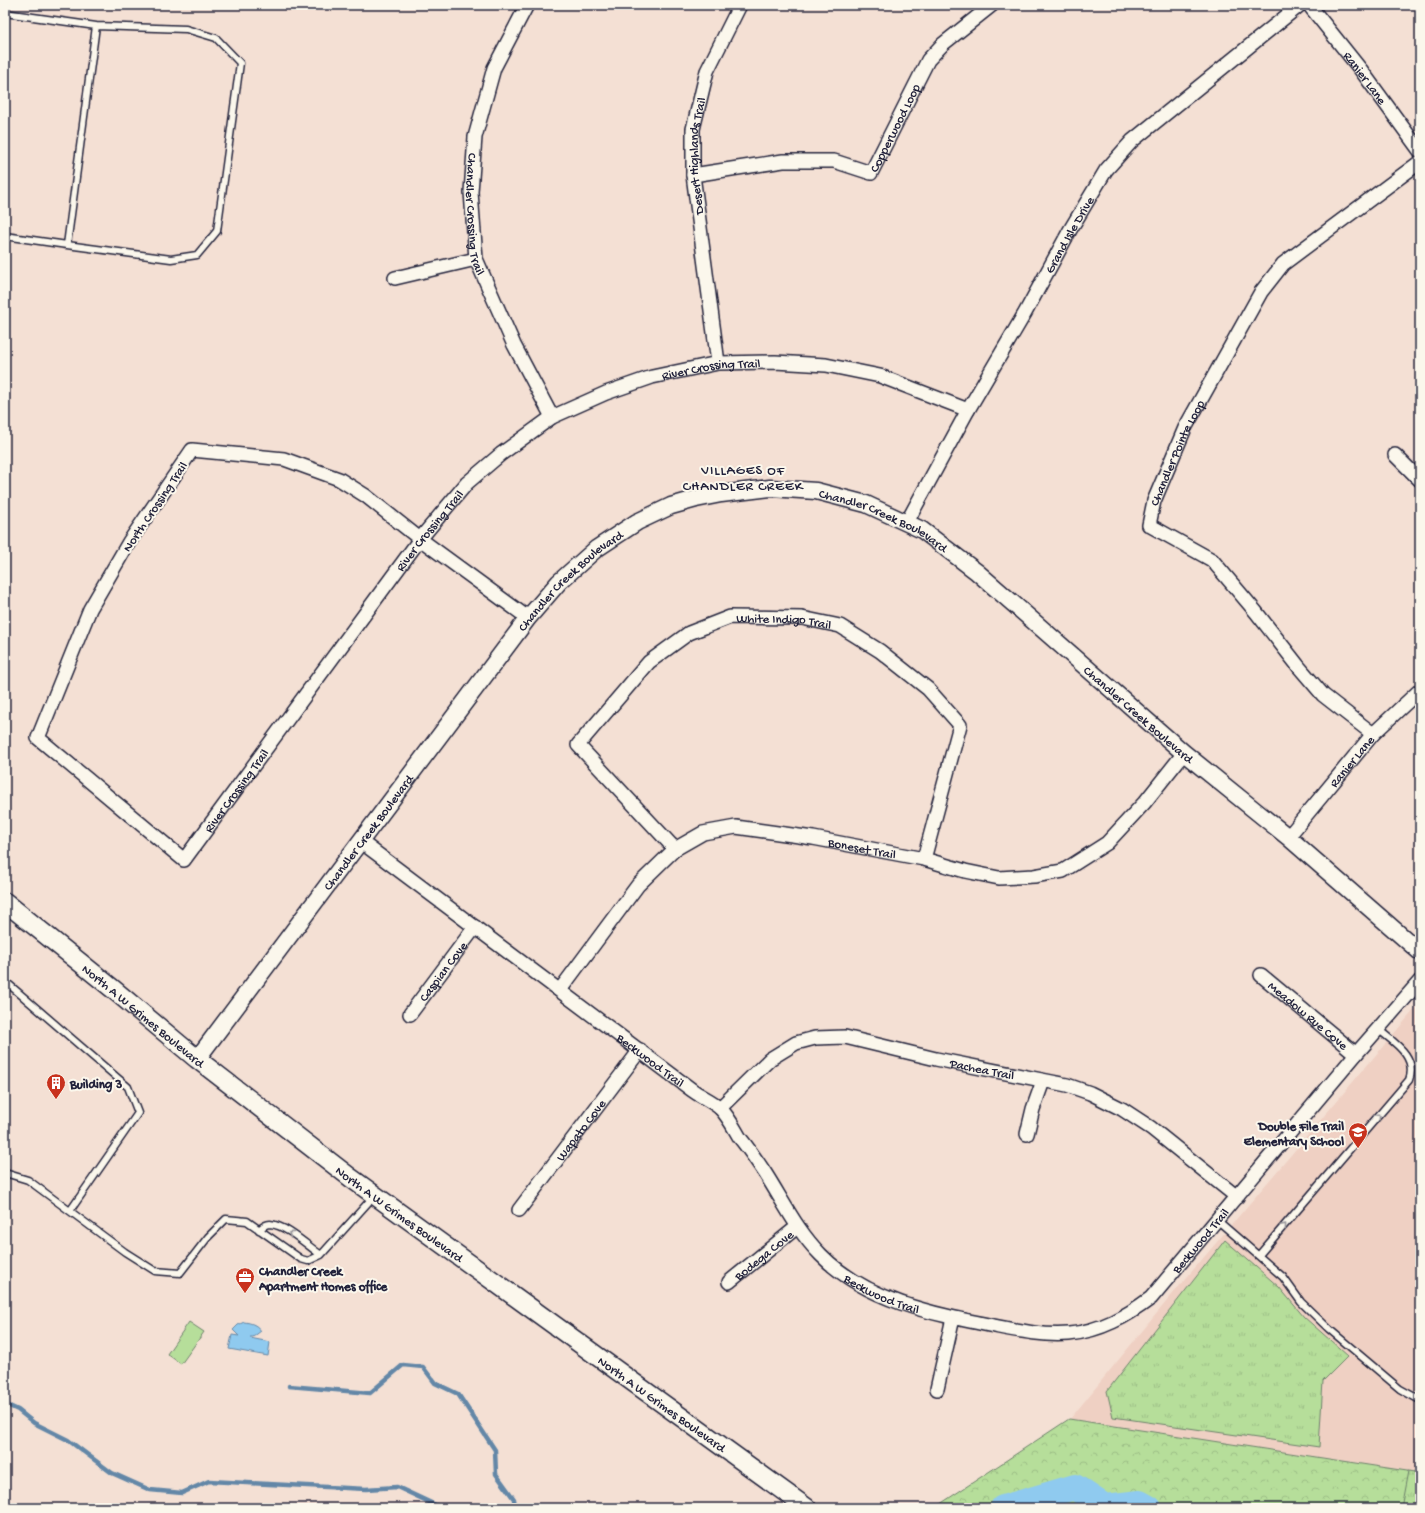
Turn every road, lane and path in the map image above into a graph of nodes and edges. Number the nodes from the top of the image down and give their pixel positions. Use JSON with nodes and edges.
{"nodes":[{"id":1,"x":527,"y":5,"type":"edge"},
{"id":2,"x":740,"y":5,"type":"edge"},
{"id":3,"x":992,"y":5,"type":"edge"},
{"id":4,"x":1300,"y":5,"type":"edge"},
{"id":5,"x":1309,"y":5,"type":"edge"},
{"id":6,"x":5,"y":13,"type":"edge"},
{"id":7,"x":96,"y":26,"type":"junction"},
{"id":8,"x":1420,"y":151,"type":"edge"},
{"id":9,"x":1420,"y":162,"type":"edge"},
{"id":10,"x":693,"y":175,"type":"junction"},
{"id":11,"x":5,"y":236,"type":"edge"},
{"id":12,"x":67,"y":245,"type":"junction"},
{"id":13,"x":476,"y":259,"type":"junction"},
{"id":14,"x":396,"y":278,"type":"dead end"},
{"id":15,"x":718,"y":363,"type":"junction"},
{"id":16,"x":968,"y":410,"type":"junction"},
{"id":17,"x":552,"y":417,"type":"junction"},
{"id":18,"x":1395,"y":455,"type":"dead end"},
{"id":19,"x":1420,"y":480,"type":"edge"},
{"id":20,"x":907,"y":522,"type":"junction"},
{"id":21,"x":420,"y":539,"type":"junction"},
{"id":22,"x":528,"y":618,"type":"junction"},
{"id":23,"x":1420,"y":690,"type":"edge"},
{"id":24,"x":1373,"y":734,"type":"junction"},
{"id":25,"x":38,"y":738,"type":"joint"},
{"id":26,"x":1184,"y":753,"type":"junction"},
{"id":27,"x":1288,"y":837,"type":"junction"},
{"id":28,"x":360,"y":841,"type":"junction"},
{"id":29,"x":675,"y":849,"type":"junction"},
{"id":30,"x":924,"y":859,"type":"junction"},
{"id":31,"x":5,"y":902,"type":"edge"},
{"id":32,"x":475,"y":927,"type":"junction"},
{"id":33,"x":1420,"y":952,"type":"edge"},
{"id":34,"x":1261,"y":975,"type":"dead end"},
{"id":35,"x":5,"y":981,"type":"edge"},
{"id":36,"x":1420,"y":981,"type":"edge"},
{"id":37,"x":560,"y":990,"type":"junction"},
{"id":38,"x":410,"y":1014,"type":"dead end"},
{"id":39,"x":1378,"y":1029,"type":"junction"},
{"id":40,"x":640,"y":1050,"type":"junction"},
{"id":41,"x":1356,"y":1054,"type":"junction"},
{"id":42,"x":196,"y":1059,"type":"junction"},
{"id":43,"x":1043,"y":1081,"type":"junction"},
{"id":44,"x":720,"y":1108,"type":"junction"},
{"id":45,"x":1027,"y":1134,"type":"dead end"},
{"id":46,"x":5,"y":1173,"type":"edge"},
{"id":47,"x":375,"y":1196,"type":"junction"},
{"id":48,"x":1236,"y":1197,"type":"junction"},
{"id":49,"x":519,"y":1210,"type":"dead end"},
{"id":50,"x":70,"y":1211,"type":"junction"},
{"id":51,"x":1217,"y":1220,"type":"junction"},
{"id":52,"x":797,"y":1227,"type":"junction"},
{"id":53,"x":259,"y":1230,"type":"junction"},
{"id":54,"x":321,"y":1255,"type":"junction"},
{"id":55,"x":1259,"y":1255,"type":"junction"},
{"id":56,"x":729,"y":1282,"type":"dead end"},
{"id":57,"x":953,"y":1318,"type":"junction"},
{"id":58,"x":937,"y":1389,"type":"dead end"},
{"id":59,"x":1420,"y":1400,"type":"edge"},
{"id":60,"x":808,"y":1508,"type":"edge"}],
"edges":[{"from":1,"to":13,"type":"street","name":"Chandler Crossing Trail"},
{"from":2,"to":10,"type":"street","name":"Desert Highlands Trail"},
{"from":3,"to":10,"type":"street","name":"Copperwood Loop"},
{"from":4,"to":16,"type":"street","name":"Grand Isle Drive"},
{"from":5,"to":8,"type":"street","name":"Ranier Lane"},
{"from":6,"to":7,"type":"lane"},
{"from":7,"to":12,"type":"lane"},
{"from":7,"to":12,"type":"lane"},
{"from":9,"to":24,"type":"street","name":"Chandler Pointe Loop"},
{"from":10,"to":15,"type":"street","name":"Desert Highlands Trail"},
{"from":11,"to":12,"type":"lane"},
{"from":13,"to":14,"type":"street"},
{"from":13,"to":17,"type":"street","name":"Chandler Crossing Trail"},
{"from":15,"to":16,"type":"street","name":"River Crossing Trail"},
{"from":15,"to":17,"type":"street","name":"River Crossing Trail"},
{"from":16,"to":20,"type":"street","name":"Grand Isle Drive"},
{"from":17,"to":21,"type":"street","name":"River Crossing Trail"},
{"from":18,"to":19,"type":"street"},
{"from":20,"to":22,"type":"street","name":"Chandler Creek Boulevard"},
{"from":20,"to":26,"type":"street","name":"Chandler Creek Boulevard"},
{"from":21,"to":22,"type":"street","name":"North Crossing Trail"},
{"from":21,"to":25,"type":"street","name":"North Crossing Trail"},
{"from":21,"to":25,"type":"street","name":"River Crossing Trail"},
{"from":22,"to":28,"type":"street","name":"Chandler Creek Boulevard"},
{"from":23,"to":24,"type":"street","name":"Ranier Lane"},
{"from":24,"to":27,"type":"street","name":"Ranier Lane"},
{"from":26,"to":27,"type":"street","name":"Chandler Creek Boulevard"},
{"from":26,"to":30,"type":"street","name":"Boneset Trail"},
{"from":27,"to":33,"type":"street","name":"Chandler Creek Boulevard"},
{"from":28,"to":32,"type":"street","name":"Beckwood Trail"},
{"from":28,"to":42,"type":"street","name":"Chandler Creek Boulevard"},
{"from":29,"to":30,"type":"street","name":"Boneset Trail"},
{"from":29,"to":30,"type":"street","name":"White Indigo Trail"},
{"from":29,"to":37,"type":"street","name":"Boneset Trail"},
{"from":31,"to":42,"type":"main road","name":"North A W Grimes Boulevard"},
{"from":32,"to":37,"type":"street","name":"Beckwood Trail"},
{"from":32,"to":38,"type":"street","name":"Caspian Cove"},
{"from":34,"to":41,"type":"street","name":"Meadow Rue Cove"},
{"from":35,"to":50,"type":"lane"},
{"from":36,"to":39,"type":"street","name":"Beckwood Trail"},
{"from":37,"to":40,"type":"street","name":"Beckwood Trail"},
{"from":39,"to":41,"type":"street","name":"Beckwood Trail"},
{"from":55,"to":39,"type":"lane","one_way":true},
{"from":40,"to":44,"type":"street","name":"Beckwood Trail"},
{"from":40,"to":49,"type":"street","name":"Wapato Cove"},
{"from":41,"to":48,"type":"street","name":"Beckwood Trail"},
{"from":42,"to":47,"type":"main road","name":"North A W Grimes Boulevard"},
{"from":43,"to":44,"type":"street","name":"Pachea Trail"},
{"from":43,"to":45,"type":"street"},
{"from":43,"to":48,"type":"street","name":"Pachea Trail"},
{"from":44,"to":52,"type":"street","name":"Beckwood Trail"},
{"from":46,"to":50,"type":"lane"},
{"from":47,"to":54,"type":"lane"},
{"from":47,"to":60,"type":"main road","name":"North A W Grimes Boulevard"},
{"from":48,"to":51,"type":"street","name":"Beckwood Trail"},
{"from":50,"to":53,"type":"lane"},
{"from":51,"to":55,"type":"lane"},
{"from":51,"to":57,"type":"street","name":"Beckwood Trail"},
{"from":52,"to":56,"type":"street","name":"Bodega Cove"},
{"from":52,"to":57,"type":"street","name":"Beckwood Trail"},
{"from":53,"to":54,"type":"lane"},
{"from":54,"to":53,"type":"lane","one_way":true},
{"from":55,"to":59,"type":"lane"},
{"from":57,"to":58,"type":"street"}]}
